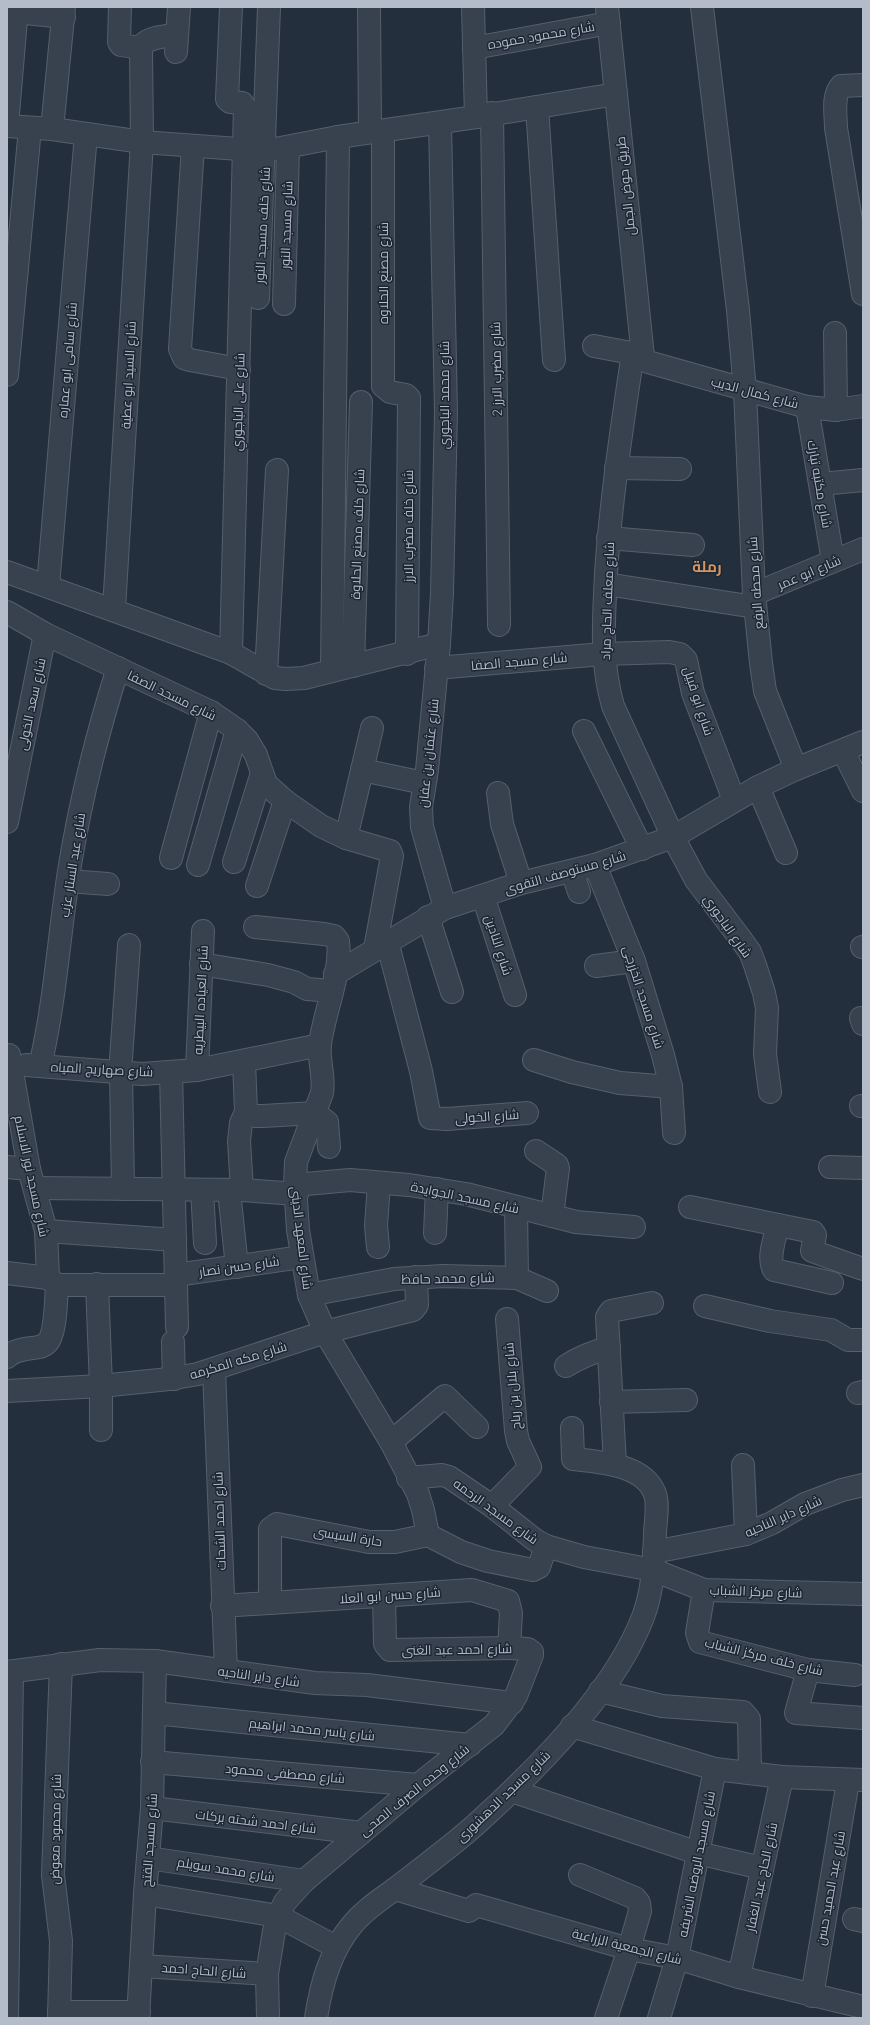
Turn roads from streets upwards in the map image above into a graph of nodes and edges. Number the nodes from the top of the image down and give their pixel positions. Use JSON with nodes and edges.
{"nodes":[{"id":1,"x":120,"y":7,"type":"edge"},
{"id":2,"x":179,"y":7,"type":"edge"},
{"id":3,"x":231,"y":7,"type":"edge"},
{"id":4,"x":269,"y":7,"type":"edge"},
{"id":5,"x":369,"y":7,"type":"edge"},
{"id":6,"x":473,"y":7,"type":"edge"},
{"id":7,"x":702,"y":7,"type":"edge"},
{"id":8,"x":16,"y":9,"type":"edge"},
{"id":9,"x":64,"y":12,"type":"edge"},
{"id":10,"x":608,"y":15,"type":"edge"},
{"id":11,"x":141,"y":48,"type":"junction"},
{"id":12,"x":474,"y":48,"type":"junction"},
{"id":13,"x":863,"y":85,"type":"edge"},
{"id":14,"x":616,"y":94,"type":"junction"},
{"id":15,"x":537,"y":107,"type":"junction"},
{"id":16,"x":484,"y":115,"type":"junction"},
{"id":17,"x":440,"y":122,"type":"junction"},
{"id":18,"x":7,"y":126,"type":"edge"},
{"id":19,"x":30,"y":128,"type":"junction"},
{"id":20,"x":52,"y":130,"type":"junction"},
{"id":21,"x":377,"y":132,"type":"junction"},
{"id":22,"x":86,"y":134,"type":"junction"},
{"id":23,"x":338,"y":137,"type":"junction"},
{"id":24,"x":142,"y":142,"type":"junction"},
{"id":25,"x":193,"y":146,"type":"junction"},
{"id":26,"x":288,"y":147,"type":"junction"},
{"id":27,"x":255,"y":151,"type":"junction"},
{"id":28,"x":863,"y":294,"type":"edge"},
{"id":29,"x":258,"y":298,"type":"dead end"},
{"id":30,"x":284,"y":304,"type":"dead end"},
{"id":31,"x":835,"y":333,"type":"dead end"},
{"id":32,"x":594,"y":346,"type":"dead end"},
{"id":33,"x":641,"y":357,"type":"junction"},
{"id":34,"x":554,"y":360,"type":"dead end"},
{"id":35,"x":239,"y":369,"type":"junction"},
{"id":36,"x":7,"y":375,"type":"edge"},
{"id":37,"x":745,"y":391,"type":"junction"},
{"id":38,"x":408,"y":398,"type":"joint"},
{"id":39,"x":361,"y":402,"type":"dead end"},
{"id":40,"x":806,"y":406,"type":"junction"},
{"id":41,"x":863,"y":406,"type":"edge"},
{"id":42,"x":836,"y":410,"type":"junction"},
{"id":43,"x":616,"y":468,"type":"junction"},
{"id":44,"x":680,"y":469,"type":"dead end"},
{"id":45,"x":277,"y":470,"type":"dead end"},
{"id":46,"x":863,"y":480,"type":"edge"},
{"id":47,"x":820,"y":484,"type":"junction"},
{"id":48,"x":608,"y":538,"type":"junction"},
{"id":49,"x":693,"y":545,"type":"dead end"},
{"id":50,"x":863,"y":549,"type":"edge"},
{"id":51,"x":833,"y":561,"type":"junction"},
{"id":52,"x":9,"y":579,"type":"edge"},
{"id":53,"x":606,"y":584,"type":"junction"},
{"id":54,"x":48,"y":586,"type":"junction"},
{"id":55,"x":755,"y":600,"type":"junction"},
{"id":56,"x":114,"y":609,"type":"junction"},
{"id":57,"x":7,"y":612,"type":"edge"},
{"id":58,"x":499,"y":625,"type":"dead end"},
{"id":59,"x":45,"y":634,"type":"junction"},
{"id":60,"x":439,"y":644,"type":"junction"},
{"id":61,"x":231,"y":653,"type":"junction"},
{"id":62,"x":407,"y":654,"type":"junction"},
{"id":63,"x":603,"y":654,"type":"junction"},
{"id":64,"x":353,"y":666,"type":"junction"},
{"id":65,"x":118,"y":668,"type":"junction"},
{"id":66,"x":436,"y":668,"type":"junction"},
{"id":67,"x":332,"y":670,"type":"junction"},
{"id":68,"x":266,"y":674,"type":"junction"},
{"id":69,"x":211,"y":712,"type":"junction"},
{"id":70,"x":372,"y":728,"type":"dead end"},
{"id":71,"x":237,"y":730,"type":"junction"},
{"id":72,"x":584,"y":731,"type":"dead end"},
{"id":73,"x":863,"y":742,"type":"edge"},
{"id":74,"x":843,"y":751,"type":"junction"},
{"id":75,"x":796,"y":769,"type":"junction"},
{"id":76,"x":362,"y":770,"type":"junction"},
{"id":77,"x":262,"y":773,"type":"junction"},
{"id":78,"x":424,"y":783,"type":"junction"},
{"id":79,"x":758,"y":787,"type":"junction"},
{"id":80,"x":863,"y":791,"type":"edge"},
{"id":81,"x":498,"y":793,"type":"dead end"},
{"id":82,"x":734,"y":800,"type":"junction"},
{"id":83,"x":285,"y":801,"type":"junction"},
{"id":84,"x":7,"y":822,"type":"edge"},
{"id":85,"x":672,"y":837,"type":"junction"},
{"id":86,"x":346,"y":838,"type":"junction"},
{"id":87,"x":642,"y":849,"type":"junction"},
{"id":88,"x":786,"y":853,"type":"dead end"},
{"id":89,"x":171,"y":858,"type":"dead end"},
{"id":90,"x":234,"y":862,"type":"dead end"},
{"id":91,"x":198,"y":865,"type":"dead end"},
{"id":92,"x":595,"y":865,"type":"junction"},
{"id":93,"x":572,"y":871,"type":"junction"},
{"id":94,"x":68,"y":881,"type":"junction"},
{"id":95,"x":521,"y":883,"type":"junction"},
{"id":96,"x":108,"y":884,"type":"dead end"},
{"id":97,"x":257,"y":886,"type":"dead end"},
{"id":98,"x":579,"y":892,"type":"dead end"},
{"id":99,"x":483,"y":896,"type":"junction"},
{"id":100,"x":437,"y":912,"type":"junction"},
{"id":101,"x":255,"y":927,"type":"dead end"},
{"id":102,"x":203,"y":931,"type":"dead end"},
{"id":103,"x":129,"y":945,"type":"dead end"},
{"id":104,"x":381,"y":945,"type":"junction"},
{"id":105,"x":634,"y":961,"type":"junction"},
{"id":106,"x":201,"y":964,"type":"junction"},
{"id":107,"x":596,"y":966,"type":"dead end"},
{"id":108,"x":333,"y":982,"type":"junction"},
{"id":109,"x":452,"y":992,"type":"dead end"},
{"id":110,"x":515,"y":994,"type":"dead end"},
{"id":111,"x":320,"y":1045,"type":"junction"},
{"id":112,"x":8,"y":1054,"type":"edge"},
{"id":113,"x":534,"y":1060,"type":"dead end"},
{"id":114,"x":244,"y":1061,"type":"junction"},
{"id":115,"x":40,"y":1066,"type":"junction"},
{"id":116,"x":197,"y":1070,"type":"junction"},
{"id":117,"x":171,"y":1072,"type":"junction"},
{"id":118,"x":121,"y":1073,"type":"junction"},
{"id":119,"x":671,"y":1087,"type":"junction"},
{"id":120,"x":770,"y":1092,"type":"dead end"},
{"id":121,"x":12,"y":1098,"type":"edge"},
{"id":122,"x":246,"y":1112,"type":"junction"},
{"id":123,"x":314,"y":1113,"type":"junction"},
{"id":124,"x":527,"y":1113,"type":"dead end"},
{"id":125,"x":674,"y":1133,"type":"dead end"},
{"id":126,"x":329,"y":1147,"type":"dead end"},
{"id":127,"x":536,"y":1152,"type":"dead end"},
{"id":128,"x":7,"y":1167,"type":"edge"},
{"id":129,"x":830,"y":1167,"type":"dead end"},
{"id":130,"x":863,"y":1168,"type":"edge"},
{"id":131,"x":32,"y":1179,"type":"junction"},
{"id":132,"x":379,"y":1183,"type":"junction"},
{"id":133,"x":123,"y":1189,"type":"junction"},
{"id":134,"x":437,"y":1189,"type":"junction"},
{"id":135,"x":174,"y":1190,"type":"junction"},
{"id":136,"x":202,"y":1190,"type":"junction"},
{"id":137,"x":296,"y":1190,"type":"junction"},
{"id":138,"x":235,"y":1191,"type":"junction"},
{"id":139,"x":516,"y":1207,"type":"junction"},
{"id":140,"x":690,"y":1207,"type":"dead end"},
{"id":141,"x":552,"y":1216,"type":"junction"},
{"id":142,"x":778,"y":1225,"type":"junction"},
{"id":143,"x":634,"y":1227,"type":"dead end"},
{"id":144,"x":46,"y":1231,"type":"junction"},
{"id":145,"x":435,"y":1233,"type":"dead end"},
{"id":146,"x":175,"y":1240,"type":"junction"},
{"id":147,"x":205,"y":1243,"type":"dead end"},
{"id":148,"x":378,"y":1247,"type":"dead end"},
{"id":149,"x":302,"y":1257,"type":"junction"},
{"id":150,"x":237,"y":1267,"type":"junction"},
{"id":151,"x":863,"y":1269,"type":"edge"},
{"id":152,"x":7,"y":1274,"type":"edge"},
{"id":153,"x":416,"y":1277,"type":"junction"},
{"id":154,"x":517,"y":1278,"type":"junction"},
{"id":155,"x":176,"y":1280,"type":"junction"},
{"id":156,"x":53,"y":1281,"type":"junction"},
{"id":157,"x":832,"y":1283,"type":"dead end"},
{"id":158,"x":97,"y":1284,"type":"junction"},
{"id":159,"x":547,"y":1291,"type":"dead end"},
{"id":160,"x":309,"y":1295,"type":"junction"},
{"id":161,"x":652,"y":1303,"type":"dead end"},
{"id":162,"x":705,"y":1306,"type":"dead end"},
{"id":163,"x":507,"y":1319,"type":"dead end"},
{"id":164,"x":325,"y":1332,"type":"junction"},
{"id":165,"x":863,"y":1340,"type":"edge"},
{"id":166,"x":609,"y":1348,"type":"junction"},
{"id":167,"x":8,"y":1351,"type":"edge"},
{"id":168,"x":566,"y":1366,"type":"dead end"},
{"id":169,"x":214,"y":1370,"type":"junction"},
{"id":170,"x":174,"y":1379,"type":"junction"},
{"id":171,"x":101,"y":1386,"type":"junction"},
{"id":172,"x":7,"y":1391,"type":"edge"},
{"id":173,"x":686,"y":1400,"type":"dead end"},
{"id":174,"x":611,"y":1402,"type":"junction"},
{"id":175,"x":477,"y":1427,"type":"dead end"},
{"id":176,"x":572,"y":1428,"type":"dead end"},
{"id":177,"x":101,"y":1430,"type":"dead end"},
{"id":178,"x":391,"y":1442,"type":"junction"},
{"id":179,"x":615,"y":1464,"type":"junction"},
{"id":180,"x":743,"y":1465,"type":"dead end"},
{"id":181,"x":408,"y":1478,"type":"junction"},
{"id":182,"x":863,"y":1485,"type":"edge"},
{"id":183,"x":492,"y":1506,"type":"junction"},
{"id":184,"x":746,"y":1534,"type":"junction"},
{"id":185,"x":428,"y":1535,"type":"junction"},
{"id":186,"x":546,"y":1546,"type":"junction"},
{"id":187,"x":654,"y":1561,"type":"junction"},
{"id":188,"x":704,"y":1590,"type":"junction"},
{"id":189,"x":863,"y":1594,"type":"edge"},
{"id":190,"x":384,"y":1596,"type":"junction"},
{"id":191,"x":270,"y":1603,"type":"junction"},
{"id":192,"x":222,"y":1606,"type":"junction"},
{"id":193,"x":509,"y":1648,"type":"junction"},
{"id":194,"x":532,"y":1652,"type":"joint"},
{"id":195,"x":155,"y":1661,"type":"junction"},
{"id":196,"x":61,"y":1664,"type":"junction"},
{"id":197,"x":808,"y":1670,"type":"junction"},
{"id":198,"x":226,"y":1671,"type":"junction"},
{"id":199,"x":9,"y":1672,"type":"edge"},
{"id":200,"x":855,"y":1675,"type":"dead end"},
{"id":201,"x":600,"y":1691,"type":"junction"},
{"id":202,"x":512,"y":1703,"type":"junction"},
{"id":203,"x":154,"y":1713,"type":"junction"},
{"id":204,"x":863,"y":1718,"type":"edge"},
{"id":205,"x":572,"y":1726,"type":"junction"},
{"id":206,"x":470,"y":1745,"type":"junction"},
{"id":207,"x":152,"y":1762,"type":"junction"},
{"id":208,"x":715,"y":1769,"type":"junction"},
{"id":209,"x":750,"y":1773,"type":"junction"},
{"id":210,"x":782,"y":1777,"type":"junction"},
{"id":211,"x":856,"y":1781,"type":"edge"},
{"id":212,"x":418,"y":1785,"type":"junction"},
{"id":213,"x":512,"y":1791,"type":"junction"},
{"id":214,"x":152,"y":1808,"type":"junction"},
{"id":215,"x":361,"y":1834,"type":"junction"},
{"id":216,"x":698,"y":1853,"type":"junction"},
{"id":217,"x":148,"y":1858,"type":"junction"},
{"id":218,"x":762,"y":1868,"type":"junction"},
{"id":219,"x":580,"y":1875,"type":"dead end"},
{"id":220,"x":304,"y":1881,"type":"junction"},
{"id":221,"x":395,"y":1889,"type":"junction"},
{"id":222,"x":145,"y":1894,"type":"junction"},
{"id":223,"x":278,"y":1916,"type":"junction"},
{"id":224,"x":336,"y":1947,"type":"junction"},
{"id":225,"x":629,"y":1949,"type":"junction"},
{"id":226,"x":677,"y":1958,"type":"junction"},
{"id":227,"x":142,"y":1966,"type":"junction"},
{"id":228,"x":267,"y":1974,"type":"junction"},
{"id":229,"x":739,"y":1977,"type":"junction"},
{"id":230,"x":812,"y":1996,"type":"junction"},
{"id":231,"x":863,"y":2007,"type":"edge"},
{"id":232,"x":59,"y":2015,"type":"edge"},
{"id":233,"x":138,"y":2015,"type":"edge"},
{"id":234,"x":7,"y":2018,"type":"edge"},
{"id":235,"x":268,"y":2018,"type":"edge"},
{"id":236,"x":316,"y":2018,"type":"edge"},
{"id":237,"x":606,"y":2018,"type":"edge"},
{"id":238,"x":659,"y":2018,"type":"edge"}],
"edges":[{"from":1,"to":11,"type":"street"},
{"from":2,"to":11,"type":"street"},
{"from":3,"to":27,"type":"street"},
{"from":4,"to":27,"type":"street"},
{"from":5,"to":21,"type":"street"},
{"from":6,"to":12,"type":"street","name":"شارع مضرب الارز 2"},
{"from":7,"to":37,"type":"street","name":"شارع محطه الرفع"},
{"from":8,"to":9,"type":"street"},
{"from":8,"to":18,"type":"street"},
{"from":9,"to":20,"type":"street"},
{"from":10,"to":12,"type":"street","name":"شارع محمود حموده"},
{"from":10,"to":14,"type":"street","name":"طريق حوض الجمل"},
{"from":11,"to":24,"type":"street","name":"شارع السيد ابو عطية"},
{"from":12,"to":16,"type":"street","name":"شارع مضرب الارز 2"},
{"from":13,"to":28,"type":"street"},
{"from":14,"to":15,"type":"street"},
{"from":14,"to":33,"type":"street","name":"طريق حوض الجمل"},
{"from":15,"to":16,"type":"street"},
{"from":15,"to":34,"type":"street"},
{"from":16,"to":17,"type":"street"},
{"from":16,"to":58,"type":"street","name":"شارع مضرب الارز 2"},
{"from":17,"to":21,"type":"street"},
{"from":17,"to":60,"type":"street","name":"شارع محمد الباجوري"},
{"from":18,"to":19,"type":"street"},
{"from":19,"to":20,"type":"street"},
{"from":19,"to":36,"type":"street"},
{"from":20,"to":22,"type":"street"},
{"from":21,"to":23,"type":"street"},
{"from":21,"to":38,"type":"street","name":"شارع مصنع الحلاوه"},
{"from":22,"to":24,"type":"street"},
{"from":22,"to":54,"type":"street","name":"شارع سامى ابو عماره"},
{"from":23,"to":26,"type":"street"},
{"from":23,"to":67,"type":"street"},
{"from":24,"to":25,"type":"street"},
{"from":24,"to":56,"type":"street","name":"شارع السيد ابو عطية"},
{"from":25,"to":27,"type":"street"},
{"from":25,"to":35,"type":"street"},
{"from":26,"to":27,"type":"street"},
{"from":26,"to":30,"type":"street","name":"شارع مسجد النور"},
{"from":27,"to":29,"type":"street","name":"شارع خلف مسجد النور"},
{"from":27,"to":35,"type":"street","name":"شارع على الباجوري"},
{"from":31,"to":42,"type":"street"},
{"from":32,"to":33,"type":"street","name":"شارع كمال الديب"},
{"from":33,"to":37,"type":"street","name":"شارع كمال الديب"},
{"from":33,"to":43,"type":"street","name":"شارع معلف الحاج مراد"},
{"from":35,"to":61,"type":"street","name":"شارع على الباجوري"},
{"from":37,"to":40,"type":"street","name":"شارع كمال الديب"},
{"from":37,"to":55,"type":"street","name":"شارع محطه الرفع"},
{"from":38,"to":62,"type":"street","name":"شارع خلف مضرب الارز"},
{"from":39,"to":64,"type":"street","name":"شارع خلف مصنع الحلاوة"},
{"from":40,"to":42,"type":"street","name":"شارع كمال الديب"},
{"from":40,"to":47,"type":"street","name":"شارع مكتبه تبارك"},
{"from":41,"to":42,"type":"street","name":"شارع كمال الديب"},
{"from":43,"to":44,"type":"street"},
{"from":43,"to":48,"type":"street","name":"شارع معلف الحاج مراد"},
{"from":45,"to":68,"type":"street"},
{"from":46,"to":47,"type":"street"},
{"from":47,"to":51,"type":"street","name":"شارع مكتبه تبارك"},
{"from":48,"to":49,"type":"street"},
{"from":48,"to":53,"type":"street","name":"شارع معلف الحاج مراد"},
{"from":50,"to":51,"type":"street","name":"شارع ابو عمر"},
{"from":51,"to":55,"type":"street","name":"شارع ابو عمر"},
{"from":52,"to":54,"type":"street"},
{"from":53,"to":55,"type":"street"},
{"from":53,"to":63,"type":"street","name":"شارع معلف الحاج مراد"},
{"from":54,"to":56,"type":"street"},
{"from":55,"to":75,"type":"street","name":"شارع محطه الرفع"},
{"from":56,"to":61,"type":"street"},
{"from":57,"to":59,"type":"street","name":"شارع مسجد الصفا"},
{"from":59,"to":65,"type":"street","name":"شارع مسجد الصفا"},
{"from":59,"to":84,"type":"street","name":"شارع سعد الخولى"},
{"from":60,"to":62,"type":"street"},
{"from":60,"to":66,"type":"street","name":"شارع محمد الباجوري"},
{"from":61,"to":68,"type":"street"},
{"from":62,"to":64,"type":"street"},
{"from":63,"to":66,"type":"street","name":"شارع مسجد الصفا"},
{"from":63,"to":82,"type":"street","name":"شارع ابو قبيل"},
{"from":63,"to":85,"type":"street","name":"شارع معلف الحاج مراد"},
{"from":64,"to":67,"type":"street"},
{"from":65,"to":69,"type":"street","name":"شارع مسجد الصفا"},
{"from":65,"to":94,"type":"street","name":"شارع عبد الستار عزب"},
{"from":66,"to":78,"type":"street","name":"شارع عثمان بن عفان"},
{"from":67,"to":68,"type":"street"},
{"from":69,"to":71,"type":"street","name":"شارع مسجد الصفا"},
{"from":69,"to":89,"type":"street"},
{"from":70,"to":76,"type":"street"},
{"from":71,"to":77,"type":"street","name":"شارع مسجد الصفا"},
{"from":71,"to":91,"type":"street"},
{"from":72,"to":87,"type":"street"},
{"from":73,"to":74,"type":"street","name":"شارع مستوصف التقوى"},
{"from":74,"to":75,"type":"street","name":"شارع مستوصف التقوى"},
{"from":74,"to":80,"type":"street"},
{"from":75,"to":79,"type":"street","name":"شارع مستوصف التقوى"},
{"from":76,"to":78,"type":"street"},
{"from":76,"to":86,"type":"street"},
{"from":77,"to":83,"type":"street","name":"شارع مسجد الصفا"},
{"from":77,"to":90,"type":"street"},
{"from":78,"to":100,"type":"street","name":"شارع عثمان بن عفان"},
{"from":79,"to":82,"type":"street","name":"شارع مستوصف التقوى"},
{"from":79,"to":88,"type":"street"},
{"from":81,"to":95,"type":"street"},
{"from":82,"to":85,"type":"street","name":"شارع مستوصف التقوى"},
{"from":83,"to":86,"type":"street","name":"شارع مسجد الصفا"},
{"from":83,"to":97,"type":"street"},
{"from":85,"to":87,"type":"street","name":"شارع مستوصف التقوى"},
{"from":85,"to":120,"type":"street","name":"شارع الباجوري"},
{"from":86,"to":104,"type":"street","name":"شارع مسجد الصفا"},
{"from":87,"to":92,"type":"street","name":"شارع مستوصف التقوى"},
{"from":92,"to":93,"type":"street","name":"شارع مستوصف التقوى"},
{"from":92,"to":105,"type":"street","name":"شارع مسجد الخزرجى"},
{"from":93,"to":95,"type":"street","name":"شارع مستوصف التقوى"},
{"from":93,"to":98,"type":"street"},
{"from":94,"to":96,"type":"street"},
{"from":94,"to":115,"type":"street","name":"شارع عبد الستار عزب"},
{"from":95,"to":99,"type":"street","name":"شارع مستوصف التقوى"},
{"from":99,"to":100,"type":"street","name":"شارع مستوصف التقوى"},
{"from":99,"to":110,"type":"street","name":"شارع النادين"},
{"from":100,"to":104,"type":"street","name":"شارع مستوصف التقوى"},
{"from":100,"to":109,"type":"street","name":"شارع عثمان بن عفان"},
{"from":101,"to":108,"type":"street","name":"شارع المعهد الدينى"},
{"from":102,"to":106,"type":"street","name":"شارع العياده البيطريه"},
{"from":103,"to":118,"type":"street"},
{"from":104,"to":108,"type":"street","name":"شارع مستوصف التقوى"},
{"from":104,"to":124,"type":"street","name":"شارع الخولى"},
{"from":105,"to":107,"type":"street"},
{"from":105,"to":119,"type":"street","name":"شارع مسجد الخزرجى"},
{"from":106,"to":108,"type":"street"},
{"from":106,"to":116,"type":"street","name":"شارع العياده البيطريه"},
{"from":108,"to":111,"type":"street","name":"شارع المعهد الدينى"},
{"from":111,"to":114,"type":"street","name":"شارع صهاريج المياه"},
{"from":111,"to":123,"type":"street","name":"شارع المعهد الدينى"},
{"from":112,"to":115,"type":"street","name":"شارع صهاريج المياه"},
{"from":112,"to":121,"type":"street","name":"شارع مسجد نور الاسلام"},
{"from":113,"to":119,"type":"street"},
{"from":114,"to":116,"type":"street","name":"شارع صهاريج المياه"},
{"from":114,"to":122,"type":"street"},
{"from":115,"to":118,"type":"street","name":"شارع صهاريج المياه"},
{"from":116,"to":117,"type":"street","name":"شارع صهاريج المياه"},
{"from":117,"to":118,"type":"street","name":"شارع صهاريج المياه"},
{"from":117,"to":135,"type":"street"},
{"from":118,"to":133,"type":"street"},
{"from":119,"to":125,"type":"street","name":"شارع مسجد الخزرجى"},
{"from":121,"to":131,"type":"street","name":"شارع مسجد نور الاسلام"},
{"from":122,"to":123,"type":"street"},
{"from":122,"to":138,"type":"street"},
{"from":123,"to":126,"type":"street"},
{"from":123,"to":137,"type":"street","name":"شارع المعهد الدينى"},
{"from":127,"to":141,"type":"street"},
{"from":128,"to":131,"type":"street"},
{"from":129,"to":130,"type":"street"},
{"from":131,"to":133,"type":"street"},
{"from":131,"to":144,"type":"street","name":"شارع مسجد نور الاسلام"},
{"from":132,"to":134,"type":"street","name":"شارع مسجد الجوايدة"},
{"from":132,"to":137,"type":"street","name":"شارع مسجد الجوايدة"},
{"from":132,"to":148,"type":"street"},
{"from":133,"to":135,"type":"street"},
{"from":134,"to":139,"type":"street","name":"شارع مسجد الجوايدة"},
{"from":134,"to":145,"type":"street"},
{"from":135,"to":136,"type":"street","name":"شارع مسجد الجوايدة"},
{"from":135,"to":146,"type":"street"},
{"from":136,"to":138,"type":"street","name":"شارع مسجد الجوايدة"},
{"from":136,"to":147,"type":"street"},
{"from":137,"to":138,"type":"street","name":"شارع مسجد الجوايدة"},
{"from":137,"to":149,"type":"street","name":"شارع المعهد الدينى"},
{"from":138,"to":150,"type":"street"},
{"from":139,"to":141,"type":"street","name":"شارع مسجد الجوايدة"},
{"from":139,"to":154,"type":"street"},
{"from":140,"to":142,"type":"street"},
{"from":141,"to":143,"type":"street","name":"شارع مسجد الجوايدة"},
{"from":142,"to":151,"type":"street"},
{"from":142,"to":157,"type":"street"},
{"from":144,"to":146,"type":"street"},
{"from":144,"to":156,"type":"street","name":"شارع مسجد نور الاسلام"},
{"from":146,"to":155,"type":"street"},
{"from":149,"to":150,"type":"street","name":"شارع حسن نصار"},
{"from":149,"to":160,"type":"street","name":"شارع المعهد الدينى"},
{"from":150,"to":155,"type":"street","name":"شارع حسن نصار"},
{"from":152,"to":156,"type":"street","name":"شارع حسن نصار"},
{"from":153,"to":154,"type":"street","name":"شارع محمد حافظ"},
{"from":153,"to":160,"type":"street","name":"شارع محمد حافظ"},
{"from":153,"to":164,"type":"street","name":"شارع مكه المكرمه"},
{"from":154,"to":159,"type":"street","name":"شارع محمد حافظ"},
{"from":155,"to":158,"type":"street","name":"شارع حسن نصار"},
{"from":155,"to":170,"type":"street"},
{"from":156,"to":158,"type":"street","name":"شارع حسن نصار"},
{"from":156,"to":167,"type":"street","name":"شارع مسجد نور الاسلام"},
{"from":158,"to":171,"type":"street"},
{"from":160,"to":164,"type":"street","name":"شارع المعهد الدينى"},
{"from":161,"to":166,"type":"street"},
{"from":162,"to":165,"type":"street"},
{"from":163,"to":183,"type":"street","name":"شارع بلال بن رباح"},
{"from":164,"to":169,"type":"street","name":"شارع مكه المكرمه"},
{"from":164,"to":178,"type":"street","name":"شارع المعهد الدينى"},
{"from":166,"to":168,"type":"street"},
{"from":166,"to":174,"type":"street"},
{"from":169,"to":170,"type":"street","name":"شارع مكه المكرمه"},
{"from":169,"to":192,"type":"street","name":"شارع احمد الشحات"},
{"from":170,"to":171,"type":"street","name":"شارع مكه المكرمه"},
{"from":171,"to":172,"type":"street","name":"شارع مكه المكرمه"},
{"from":171,"to":177,"type":"street"},
{"from":173,"to":174,"type":"street"},
{"from":174,"to":179,"type":"street"},
{"from":175,"to":178,"type":"street"},
{"from":176,"to":179,"type":"street"},
{"from":178,"to":181,"type":"street","name":"شارع المعهد الدينى"},
{"from":179,"to":187,"type":"street","name":"شارع مسجد الدهشورى"},
{"from":180,"to":184,"type":"street"},
{"from":181,"to":183,"type":"street","name":"شارع مسجد الرحمه"},
{"from":181,"to":185,"type":"street","name":"شارع المعهد الدينى"},
{"from":182,"to":184,"type":"street","name":"شارع داير الناحيه"},
{"from":183,"to":186,"type":"street","name":"شارع مسجد الرحمه"},
{"from":184,"to":187,"type":"street","name":"شارع داير الناحيه"},
{"from":185,"to":186,"type":"street"},
{"from":185,"to":191,"type":"street","name":"حارة السيسى"},
{"from":186,"to":187,"type":"street","name":"شارع مسجد الرحمه"},
{"from":187,"to":188,"type":"street","name":"شارع مركز الشباب"},
{"from":187,"to":201,"type":"street","name":"شارع مسجد الدهشورى"},
{"from":188,"to":189,"type":"street","name":"شارع مركز الشباب"},
{"from":188,"to":197,"type":"street","name":"شارع خلف مركز الشباب"},
{"from":190,"to":191,"type":"street","name":"شارع حسن ابو العلا"},
{"from":190,"to":193,"type":"street","name":"شارع حسن ابو العلا"},
{"from":190,"to":193,"type":"street","name":"شارع احمد عبد الغنى"},
{"from":191,"to":192,"type":"street","name":"شارع حسن ابو العلا"},
{"from":192,"to":198,"type":"street","name":"شارع احمد الشحات"},
{"from":193,"to":194,"type":"street","name":"شارع احمد عبد الغنى"},
{"from":194,"to":202,"type":"street","name":"شارع وحده الصرف الصحى"},
{"from":195,"to":196,"type":"street","name":"شارع داير الناحيه"},
{"from":195,"to":198,"type":"street","name":"شارع داير الناحيه"},
{"from":195,"to":203,"type":"street","name":"شارع مسجد الفتح"},
{"from":196,"to":199,"type":"street","name":"شارع داير الناحيه"},
{"from":196,"to":232,"type":"street","name":"شارع محمود معوض"},
{"from":197,"to":200,"type":"street","name":"شارع خلف مركز الشباب"},
{"from":197,"to":204,"type":"street"},
{"from":198,"to":202,"type":"street","name":"شارع داير الناحيه"},
{"from":199,"to":234,"type":"street"},
{"from":201,"to":205,"type":"street","name":"شارع مسجد الدهشورى"},
{"from":201,"to":209,"type":"street"},
{"from":202,"to":206,"type":"street","name":"شارع وحده الصرف الصحى"},
{"from":203,"to":206,"type":"street","name":"شارع ياسر محمد ابراهيم"},
{"from":203,"to":207,"type":"street","name":"شارع مسجد الفتح"},
{"from":205,"to":208,"type":"street"},
{"from":205,"to":213,"type":"street","name":"شارع مسجد الدهشورى"},
{"from":206,"to":212,"type":"street","name":"شارع وحده الصرف الصحى"},
{"from":207,"to":212,"type":"street","name":"شارع مصطفى محمود"},
{"from":207,"to":214,"type":"street","name":"شارع مسجد الفتح"},
{"from":208,"to":209,"type":"street"},
{"from":208,"to":216,"type":"street","name":"شارع مسجد الروضه الشريفه"},
{"from":209,"to":210,"type":"street"},
{"from":210,"to":211,"type":"street"},
{"from":210,"to":218,"type":"street","name":"شارع الحاج عبد الغفار"},
{"from":211,"to":230,"type":"street","name":"شارع عبد الحميد حسن"},
{"from":212,"to":215,"type":"street","name":"شارع وحده الصرف الصحى"},
{"from":213,"to":216,"type":"street"},
{"from":213,"to":221,"type":"street","name":"شارع مسجد الدهشورى"},
{"from":214,"to":215,"type":"street","name":"شارع احمد شحته بركات"},
{"from":214,"to":217,"type":"street","name":"شارع مسجد الفتح"},
{"from":215,"to":220,"type":"street","name":"شارع وحده الصرف الصحى"},
{"from":216,"to":218,"type":"street"},
{"from":216,"to":226,"type":"street","name":"شارع مسجد الروضه الشريفه"},
{"from":217,"to":220,"type":"street","name":"شارع محمد سويلم"},
{"from":217,"to":222,"type":"street","name":"شارع مسجد الفتح"},
{"from":218,"to":229,"type":"street","name":"شارع الحاج عبد الغفار"},
{"from":219,"to":225,"type":"street"},
{"from":220,"to":223,"type":"street","name":"شارع وحده الصرف الصحى"},
{"from":221,"to":224,"type":"street","name":"شارع مسجد الدهشورى"},
{"from":221,"to":225,"type":"street","name":"شارع الجمعية الزراعية"},
{"from":222,"to":223,"type":"street"},
{"from":222,"to":227,"type":"street","name":"شارع مسجد الفتح"},
{"from":223,"to":224,"type":"street"},
{"from":223,"to":228,"type":"street","name":"شارع وحده الصرف الصحى"},
{"from":224,"to":236,"type":"street","name":"شارع مسجد الدهشورى"},
{"from":225,"to":226,"type":"street","name":"شارع الجمعية الزراعية"},
{"from":225,"to":237,"type":"street"},
{"from":226,"to":229,"type":"street","name":"شارع الجمعية الزراعية"},
{"from":226,"to":238,"type":"street","name":"شارع مسجد الروضه الشريفه"},
{"from":227,"to":228,"type":"street","name":"شارع الحاج احمد"},
{"from":227,"to":233,"type":"street","name":"شارع مسجد الفتح"},
{"from":228,"to":235,"type":"street","name":"شارع وحده الصرف الصحى"},
{"from":229,"to":230,"type":"street","name":"شارع الجمعية الزراعية"},
{"from":230,"to":231,"type":"street","name":"شارع الجمعية الزراعية"},
{"from":232,"to":233,"type":"street"}]}
